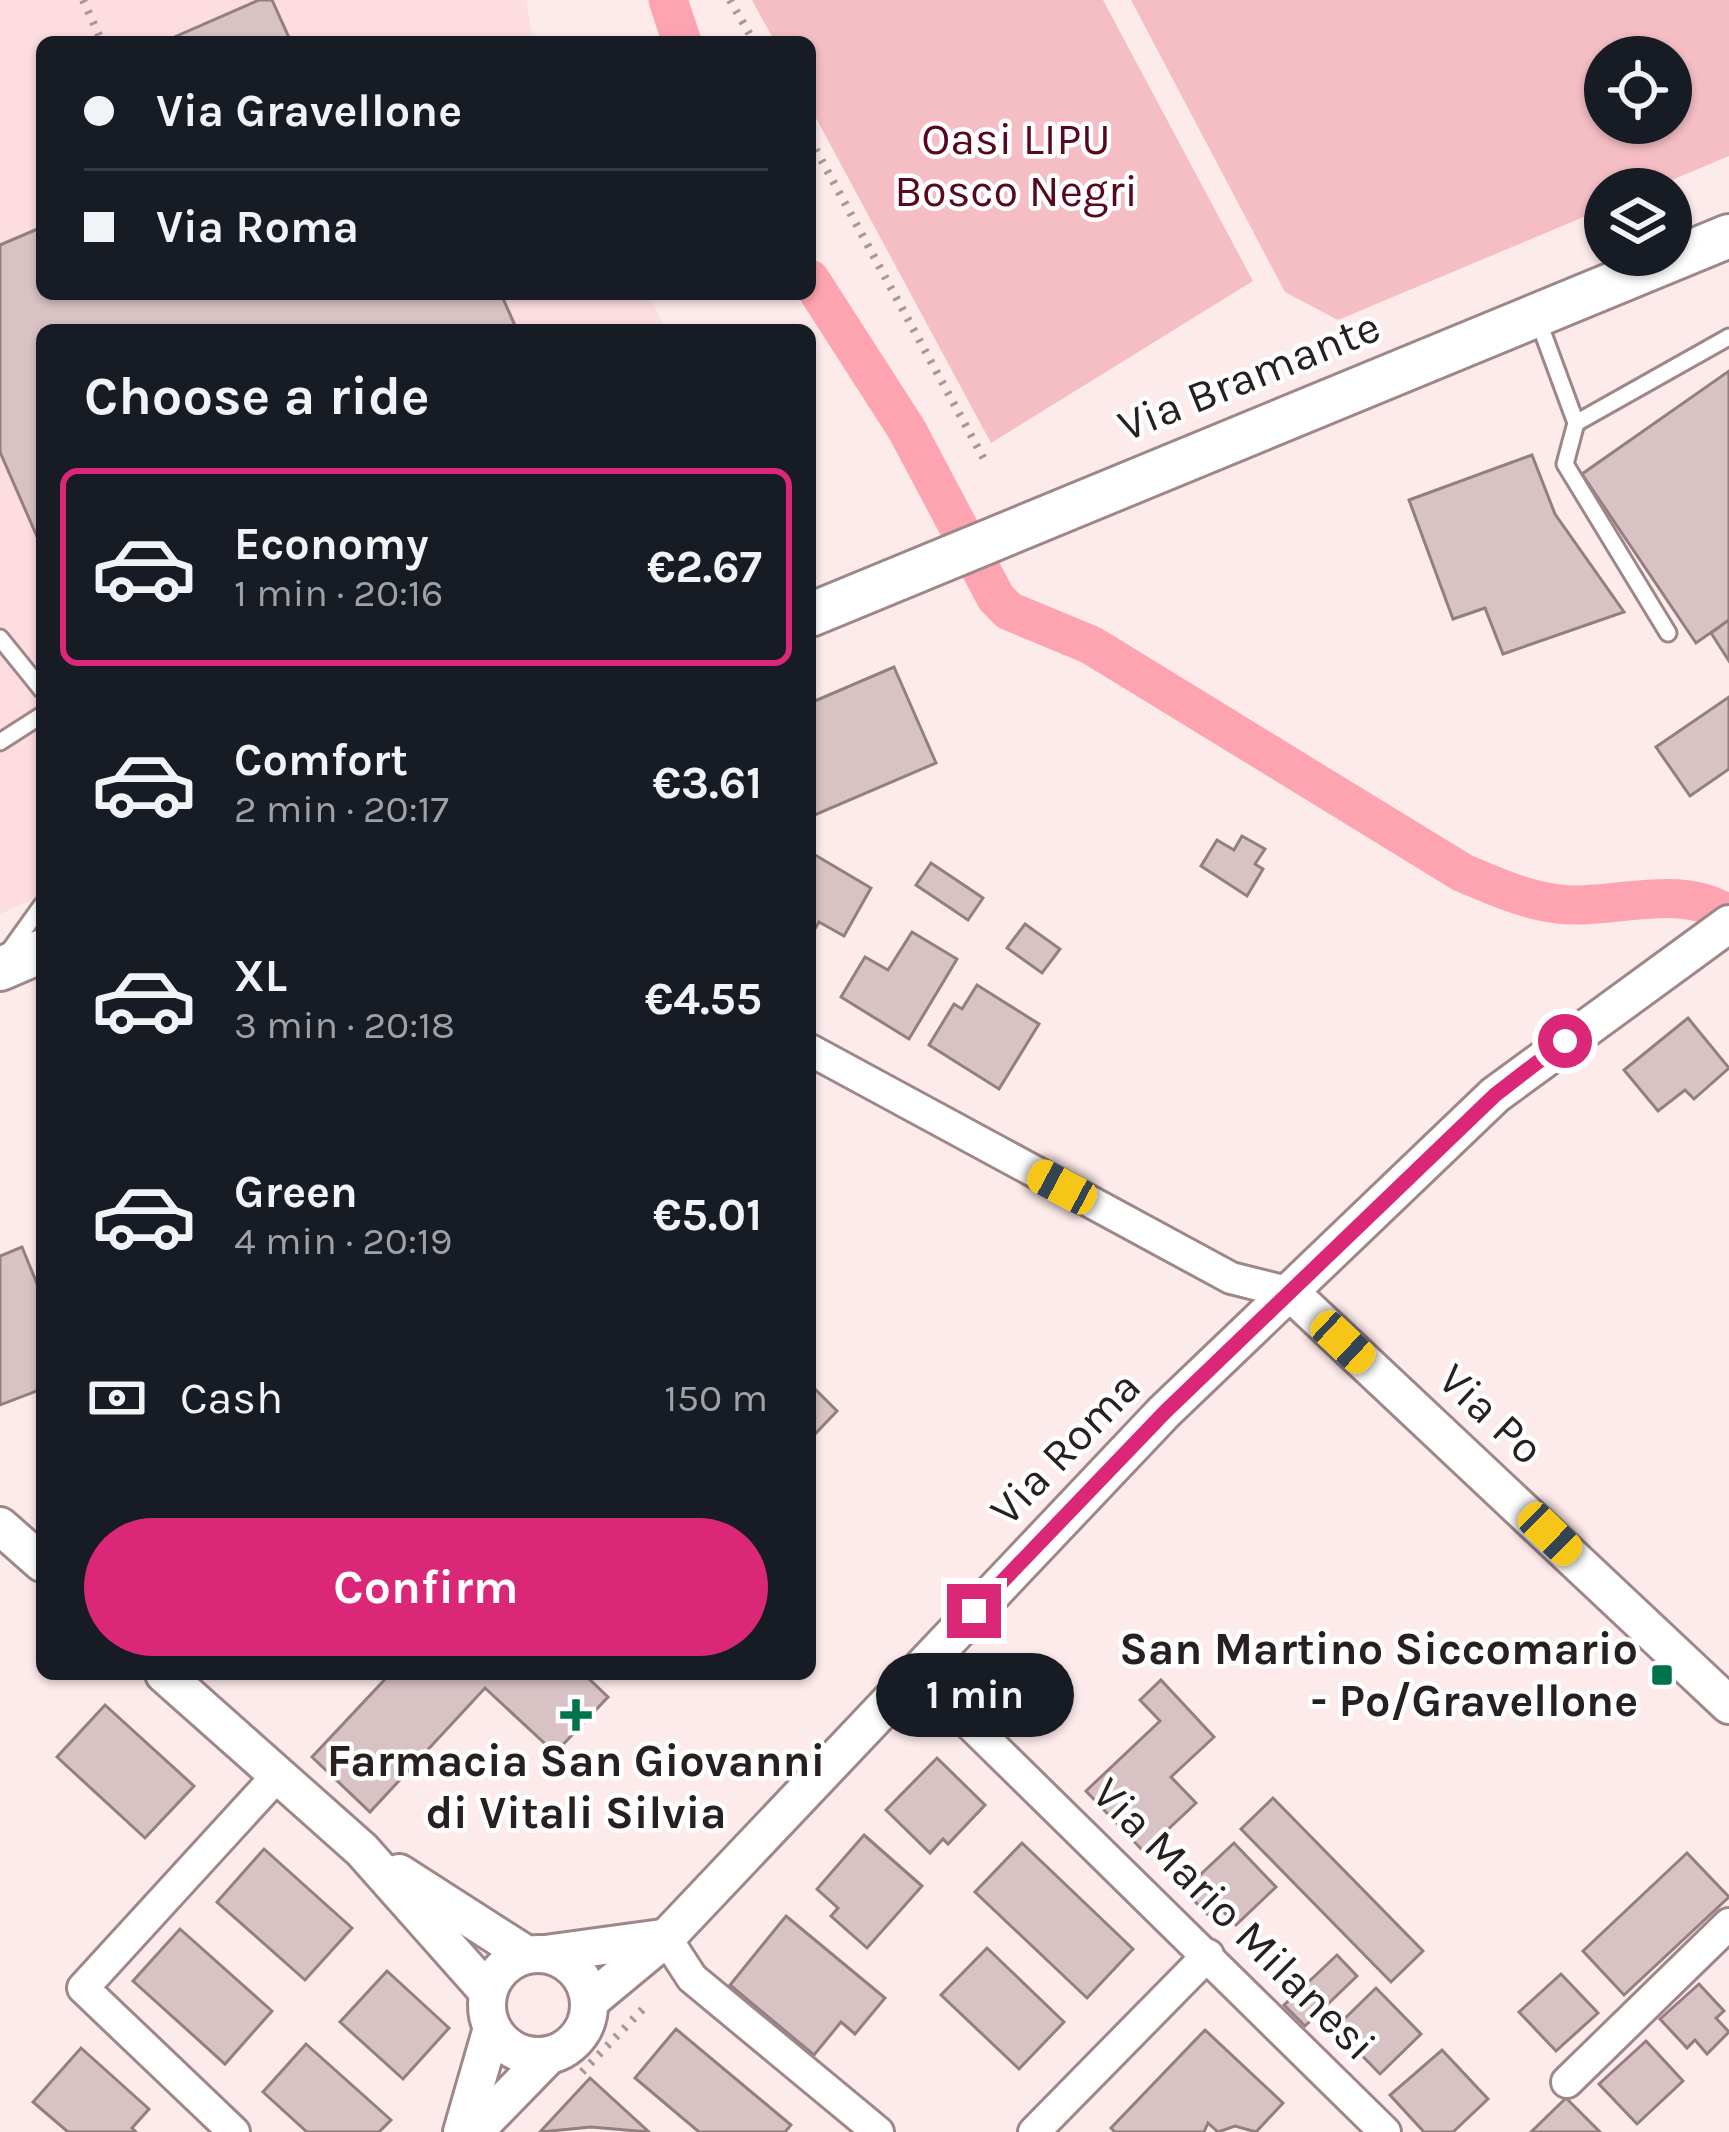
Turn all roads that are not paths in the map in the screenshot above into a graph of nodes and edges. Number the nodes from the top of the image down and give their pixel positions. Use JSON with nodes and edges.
{"nodes":[{"id":1,"x":1729,"y":236,"type":"edge"},
{"id":2,"x":1536,"y":314,"type":"junction"},
{"id":3,"x":1729,"y":337,"type":"edge"},
{"id":4,"x":1576,"y":423,"type":"junction"},
{"id":5,"x":816,"y":612,"type":"edge"},
{"id":6,"x":1668,"y":633,"type":"dead end"},
{"id":7,"x":0,"y":638,"type":"edge"},
{"id":8,"x":36,"y":683,"type":"edge"},
{"id":9,"x":36,"y":719,"type":"edge"},
{"id":10,"x":0,"y":742,"type":"edge"},
{"id":11,"x":36,"y":914,"type":"edge"},
{"id":12,"x":1729,"y":924,"type":"edge"},
{"id":13,"x":36,"y":953,"type":"edge"},
{"id":14,"x":0,"y":967,"type":"edge"},
{"id":15,"x":816,"y":1054,"type":"edge"},
{"id":16,"x":1291,"y":1293,"type":"junction"},
{"id":17,"x":0,"y":1526,"type":"edge"},
{"id":18,"x":36,"y":1549,"type":"edge"},
{"id":19,"x":916,"y":1671,"type":"junction"},
{"id":20,"x":171,"y":1680,"type":"edge"},
{"id":21,"x":1729,"y":1705,"type":"edge"},
{"id":22,"x":277,"y":1776,"type":"junction"},
{"id":23,"x":362,"y":1850,"type":"junction"},
{"id":24,"x":1729,"y":1924,"type":"edge"},
{"id":25,"x":666,"y":1938,"type":"junction"},
{"id":26,"x":536,"y":1954,"type":"junction"},
{"id":27,"x":1208,"y":1955,"type":"junction"},
{"id":28,"x":590,"y":2001,"type":"junction"},
{"id":29,"x":490,"y":2010,"type":"junction"},
{"id":30,"x":548,"y":2056,"type":"junction"},
{"id":31,"x":1567,"y":2082,"type":"dead end"},
{"id":32,"x":233,"y":2132,"type":"edge"},
{"id":33,"x":462,"y":2132,"type":"edge"},
{"id":34,"x":474,"y":2132,"type":"edge"},
{"id":35,"x":878,"y":2132,"type":"edge"},
{"id":36,"x":1034,"y":2132,"type":"edge"},
{"id":37,"x":1384,"y":2132,"type":"edge"}],
"edges":[{"from":1,"to":2,"type":"main road","name":"Via Bramante"},
{"from":2,"to":4,"type":"lane"},
{"from":2,"to":5,"type":"main road","name":"Via Bramante"},
{"from":3,"to":4,"type":"lane"},
{"from":4,"to":6,"type":"lane"},
{"from":7,"to":8,"type":"lane"},
{"from":9,"to":10,"type":"lane"},
{"from":11,"to":14,"type":"lane"},
{"from":12,"to":16,"type":"street","name":"Via Roma"},
{"from":13,"to":14,"type":"main road"},
{"from":15,"to":16,"type":"street"},
{"from":16,"to":19,"type":"street","name":"Via Roma"},
{"from":16,"to":21,"type":"street","name":"Via Po"},
{"from":17,"to":18,"type":"street"},
{"from":19,"to":25,"type":"street","name":"Via Roma"},
{"from":19,"to":27,"type":"street","name":"Via Mario Milanesi"},
{"from":20,"to":22,"type":"street"},
{"from":22,"to":23,"type":"street"},
{"from":22,"to":32,"type":"street"},
{"from":23,"to":26,"type":"street"},
{"from":23,"to":29,"type":"street"},
{"from":24,"to":31,"type":"street"},
{"from":25,"to":26,"type":"street"},
{"from":25,"to":28,"type":"street","name":"Via Roma"},
{"from":25,"to":35,"type":"street"},
{"from":26,"to":28,"type":"street"},
{"from":26,"to":29,"type":"street"},
{"from":27,"to":36,"type":"street"},
{"from":27,"to":37,"type":"street","name":"Via Mario Milanesi"},
{"from":28,"to":30,"type":"street"},
{"from":29,"to":30,"type":"street"},
{"from":29,"to":33,"type":"street"},
{"from":30,"to":34,"type":"street"}]}
